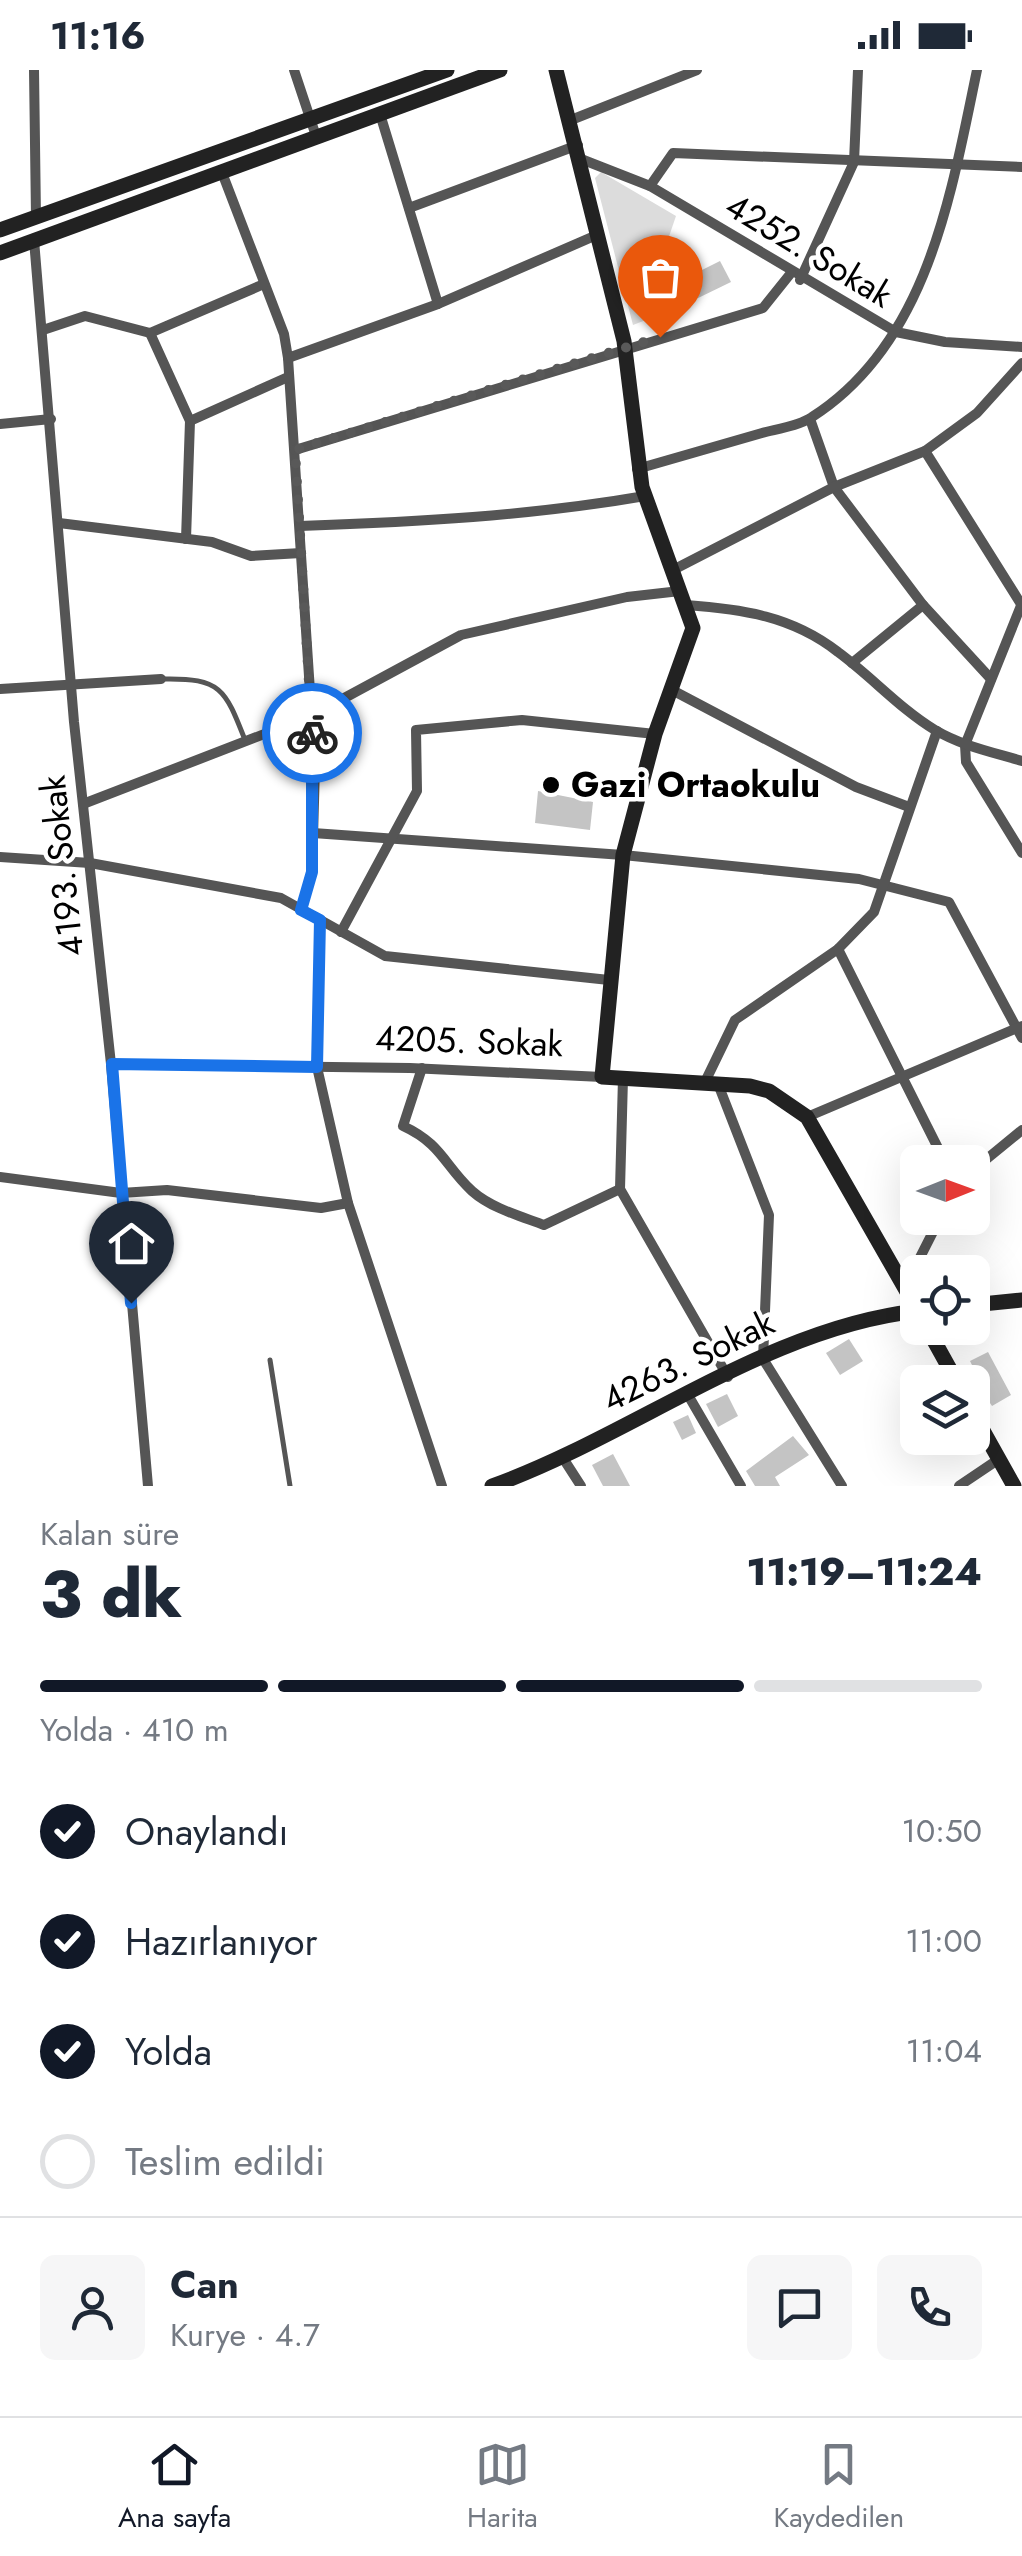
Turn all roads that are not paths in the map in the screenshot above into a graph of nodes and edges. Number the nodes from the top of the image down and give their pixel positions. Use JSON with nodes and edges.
{"nodes":[{"id":1,"x":34,"y":70,"type":"edge"},
{"id":2,"x":294,"y":70,"type":"edge"},
{"id":3,"x":447,"y":70,"type":"edge"},
{"id":4,"x":500,"y":70,"type":"edge"},
{"id":5,"x":556,"y":70,"type":"edge"},
{"id":6,"x":697,"y":70,"type":"edge"},
{"id":7,"x":858,"y":70,"type":"edge"},
{"id":8,"x":977,"y":70,"type":"edge"},
{"id":9,"x":380,"y":114,"type":"junction"},
{"id":10,"x":308,"y":118,"type":"junction"},
{"id":11,"x":570,"y":120,"type":"junction"},
{"id":12,"x":316,"y":136,"type":"junction"},
{"id":13,"x":579,"y":152,"type":"junction"},
{"id":14,"x":854,"y":162,"type":"junction"},
{"id":15,"x":956,"y":168,"type":"junction"},
{"id":16,"x":1022,"y":168,"type":"edge"},
{"id":17,"x":221,"y":170,"type":"junction"},
{"id":18,"x":650,"y":186,"type":"junction"},
{"id":19,"x":409,"y":208,"type":"junction"},
{"id":20,"x":36,"y":217,"type":"junction"},
{"id":21,"x":0,"y":230,"type":"edge"},
{"id":22,"x":599,"y":234,"type":"junction"},
{"id":23,"x":34,"y":240,"type":"junction"},
{"id":24,"x":0,"y":253,"type":"edge"},
{"id":25,"x":796,"y":276,"type":"junction"},
{"id":26,"x":264,"y":284,"type":"junction"},
{"id":27,"x":438,"y":304,"type":"junction"},
{"id":28,"x":43,"y":330,"type":"junction"},
{"id":29,"x":896,"y":332,"type":"junction"},
{"id":30,"x":150,"y":333,"type":"junction"},
{"id":31,"x":625,"y":347,"type":"junction"},
{"id":32,"x":1022,"y":347,"type":"edge"},
{"id":33,"x":288,"y":358,"type":"junction"},
{"id":34,"x":1022,"y":363,"type":"edge"},
{"id":35,"x":288,"y":377,"type":"junction"},
{"id":36,"x":50,"y":419,"type":"junction"},
{"id":37,"x":810,"y":419,"type":"junction"},
{"id":38,"x":190,"y":421,"type":"junction"},
{"id":39,"x":0,"y":424,"type":"edge"},
{"id":40,"x":295,"y":450,"type":"junction"},
{"id":41,"x":925,"y":450,"type":"junction"},
{"id":42,"x":638,"y":469,"type":"junction"},
{"id":43,"x":834,"y":487,"type":"junction"},
{"id":44,"x":644,"y":496,"type":"junction"},
{"id":45,"x":58,"y":523,"type":"junction"},
{"id":46,"x":300,"y":526,"type":"junction"},
{"id":47,"x":186,"y":539,"type":"junction"},
{"id":48,"x":301,"y":554,"type":"junction"},
{"id":49,"x":671,"y":571,"type":"junction"},
{"id":50,"x":1021,"y":604,"type":"edge"},
{"id":51,"x":686,"y":605,"type":"junction"},
{"id":52,"x":924,"y":605,"type":"junction"},
{"id":53,"x":852,"y":663,"type":"junction"},
{"id":54,"x":161,"y":678,"type":"joint"},
{"id":55,"x":991,"y":678,"type":"junction"},
{"id":56,"x":72,"y":683,"type":"junction"},
{"id":57,"x":0,"y":689,"type":"edge"},
{"id":58,"x":672,"y":690,"type":"junction"},
{"id":59,"x":311,"y":716,"type":"junction"},
{"id":60,"x":937,"y":731,"type":"junction"},
{"id":61,"x":655,"y":734,"type":"junction"},
{"id":62,"x":245,"y":740,"type":"junction"},
{"id":63,"x":965,"y":745,"type":"junction"},
{"id":64,"x":1022,"y":761,"type":"edge"},
{"id":65,"x":83,"y":804,"type":"junction"},
{"id":66,"x":910,"y":808,"type":"junction"},
{"id":67,"x":313,"y":833,"type":"junction"},
{"id":68,"x":394,"y":838,"type":"junction"},
{"id":69,"x":1022,"y":853,"type":"edge"},
{"id":70,"x":623,"y":855,"type":"junction"},
{"id":71,"x":0,"y":857,"type":"edge"},
{"id":72,"x":90,"y":863,"type":"junction"},
{"id":73,"x":882,"y":888,"type":"junction"},
{"id":74,"x":301,"y":910,"type":"junction"},
{"id":75,"x":320,"y":920,"type":"junction"},
{"id":76,"x":341,"y":932,"type":"junction"},
{"id":77,"x":838,"y":949,"type":"junction"},
{"id":78,"x":609,"y":980,"type":"junction"},
{"id":79,"x":1020,"y":1031,"type":"edge"},
{"id":80,"x":112,"y":1064,"type":"junction"},
{"id":81,"x":317,"y":1067,"type":"junction"},
{"id":82,"x":422,"y":1068,"type":"junction"},
{"id":83,"x":602,"y":1077,"type":"junction"},
{"id":84,"x":624,"y":1078,"type":"junction"},
{"id":85,"x":904,"y":1078,"type":"junction"},
{"id":86,"x":711,"y":1084,"type":"junction"},
{"id":87,"x":807,"y":1117,"type":"junction"},
{"id":88,"x":1022,"y":1130,"type":"edge"},
{"id":89,"x":937,"y":1145,"type":"edge"},
{"id":90,"x":990,"y":1157,"type":"edge"},
{"id":91,"x":0,"y":1177,"type":"edge"},
{"id":92,"x":620,"y":1190,"type":"junction"},
{"id":93,"x":121,"y":1193,"type":"junction"},
{"id":94,"x":348,"y":1204,"type":"junction"},
{"id":95,"x":900,"y":1278,"type":"edge"},
{"id":96,"x":1022,"y":1300,"type":"edge"},
{"id":97,"x":990,"y":1303,"type":"edge"},
{"id":98,"x":900,"y":1314,"type":"edge"},
{"id":99,"x":762,"y":1359,"type":"junction"},
{"id":100,"x":270,"y":1360,"type":"dead end"},
{"id":101,"x":728,"y":1376,"type":"junction"},
{"id":102,"x":688,"y":1394,"type":"junction"},
{"id":103,"x":990,"y":1444,"type":"edge"},
{"id":104,"x":561,"y":1454,"type":"junction"},
{"id":105,"x":999,"y":1460,"type":"junction"},
{"id":106,"x":148,"y":1486,"type":"edge"},
{"id":107,"x":290,"y":1486,"type":"edge"},
{"id":108,"x":442,"y":1486,"type":"edge"},
{"id":109,"x":492,"y":1486,"type":"edge"},
{"id":110,"x":580,"y":1486,"type":"edge"},
{"id":111,"x":741,"y":1486,"type":"edge"},
{"id":112,"x":842,"y":1486,"type":"edge"},
{"id":113,"x":959,"y":1486,"type":"edge"},
{"id":114,"x":1014,"y":1486,"type":"edge"}],
"edges":[{"from":1,"to":20,"type":"street"},
{"from":2,"to":10,"type":"street"},
{"from":3,"to":10,"type":"street"},
{"from":4,"to":9,"type":"street"},
{"from":5,"to":11,"type":"street"},
{"from":6,"to":11,"type":"street"},
{"from":7,"to":14,"type":"street"},
{"from":8,"to":15,"type":"street"},
{"from":9,"to":12,"type":"street"},
{"from":9,"to":19,"type":"street"},
{"from":10,"to":12,"type":"street"},
{"from":10,"to":20,"type":"street"},
{"from":11,"to":13,"type":"street"},
{"from":12,"to":17,"type":"street"},
{"from":13,"to":18,"type":"street","name":"4252. Sokak"},
{"from":13,"to":19,"type":"street"},
{"from":13,"to":22,"type":"street"},
{"from":14,"to":15,"type":"street"},
{"from":14,"to":18,"type":"street"},
{"from":14,"to":25,"type":"street"},
{"from":15,"to":16,"type":"street"},
{"from":15,"to":29,"type":"street"},
{"from":17,"to":23,"type":"street"},
{"from":17,"to":26,"type":"street"},
{"from":18,"to":25,"type":"street","name":"4252. Sokak"},
{"from":19,"to":27,"type":"street"},
{"from":20,"to":21,"type":"street"},
{"from":22,"to":27,"type":"street"},
{"from":22,"to":31,"type":"street"},
{"from":23,"to":24,"type":"street"},
{"from":23,"to":28,"type":"street","name":"4193. Sokak"},
{"from":25,"to":29,"type":"street","name":"4252. Sokak"},
{"from":25,"to":31,"type":"street"},
{"from":26,"to":30,"type":"street"},
{"from":26,"to":33,"type":"street"},
{"from":27,"to":33,"type":"street"},
{"from":28,"to":30,"type":"street"},
{"from":28,"to":36,"type":"street","name":"4193. Sokak"},
{"from":29,"to":32,"type":"street","name":"4252. Sokak"},
{"from":29,"to":37,"type":"street"},
{"from":30,"to":38,"type":"street"},
{"from":31,"to":40,"type":"street"},
{"from":31,"to":42,"type":"street"},
{"from":33,"to":35,"type":"street"},
{"from":34,"to":41,"type":"street"},
{"from":35,"to":38,"type":"street"},
{"from":35,"to":40,"type":"street"},
{"from":36,"to":39,"type":"street"},
{"from":36,"to":45,"type":"street","name":"4193. Sokak"},
{"from":37,"to":42,"type":"street"},
{"from":37,"to":43,"type":"street"},
{"from":38,"to":47,"type":"street"},
{"from":40,"to":46,"type":"street"},
{"from":41,"to":43,"type":"street"},
{"from":41,"to":50,"type":"street"},
{"from":42,"to":44,"type":"street"},
{"from":43,"to":49,"type":"street"},
{"from":43,"to":52,"type":"street"},
{"from":44,"to":46,"type":"street"},
{"from":44,"to":49,"type":"street"},
{"from":45,"to":47,"type":"street"},
{"from":45,"to":56,"type":"street","name":"4193. Sokak"},
{"from":46,"to":48,"type":"street"},
{"from":47,"to":48,"type":"street"},
{"from":48,"to":59,"type":"street"},
{"from":49,"to":51,"type":"street"},
{"from":50,"to":55,"type":"street"},
{"from":51,"to":53,"type":"street"},
{"from":51,"to":58,"type":"street"},
{"from":51,"to":59,"type":"street"},
{"from":52,"to":53,"type":"street"},
{"from":52,"to":55,"type":"street"},
{"from":53,"to":60,"type":"street"},
{"from":54,"to":56,"type":"street"},
{"from":54,"to":62,"type":"lane"},
{"from":55,"to":63,"type":"street"},
{"from":56,"to":57,"type":"street"},
{"from":56,"to":65,"type":"street","name":"4193. Sokak"},
{"from":58,"to":61,"type":"street"},
{"from":58,"to":66,"type":"street"},
{"from":59,"to":62,"type":"street"},
{"from":59,"to":67,"type":"street"},
{"from":60,"to":63,"type":"street"},
{"from":60,"to":66,"type":"street"},
{"from":61,"to":68,"type":"street"},
{"from":61,"to":70,"type":"street"},
{"from":62,"to":65,"type":"street"},
{"from":63,"to":64,"type":"street"},
{"from":63,"to":69,"type":"street"},
{"from":65,"to":72,"type":"street","name":"4193. Sokak"},
{"from":66,"to":73,"type":"street"},
{"from":67,"to":68,"type":"street"},
{"from":67,"to":74,"type":"street"},
{"from":68,"to":70,"type":"street"},
{"from":68,"to":76,"type":"street"},
{"from":70,"to":73,"type":"street"},
{"from":70,"to":78,"type":"street"},
{"from":71,"to":72,"type":"street"},
{"from":72,"to":74,"type":"street"},
{"from":72,"to":80,"type":"street","name":"4193. Sokak"},
{"from":73,"to":77,"type":"street"},
{"from":73,"to":79,"type":"street"},
{"from":74,"to":75,"type":"street"},
{"from":75,"to":76,"type":"street"},
{"from":75,"to":81,"type":"street"},
{"from":76,"to":78,"type":"street"},
{"from":77,"to":85,"type":"street"},
{"from":77,"to":86,"type":"street"},
{"from":78,"to":83,"type":"street"},
{"from":79,"to":85,"type":"street"},
{"from":80,"to":81,"type":"street","name":"4205. Sokak"},
{"from":80,"to":93,"type":"street","name":"4193. Sokak"},
{"from":81,"to":82,"type":"street","name":"4205. Sokak"},
{"from":81,"to":94,"type":"street"},
{"from":82,"to":83,"type":"street","name":"4205. Sokak"},
{"from":82,"to":92,"type":"street"},
{"from":83,"to":84,"type":"street","name":"4205. Sokak"},
{"from":84,"to":86,"type":"street","name":"4205. Sokak"},
{"from":84,"to":92,"type":"street"},
{"from":85,"to":87,"type":"street"},
{"from":85,"to":89,"type":"street"},
{"from":86,"to":87,"type":"street","name":"4205. Sokak"},
{"from":86,"to":99,"type":"street"},
{"from":87,"to":95,"type":"street"},
{"from":88,"to":90,"type":"street"},
{"from":91,"to":93,"type":"street"},
{"from":92,"to":101,"type":"street"},
{"from":93,"to":94,"type":"street"},
{"from":93,"to":106,"type":"street","name":"4193. Sokak"},
{"from":94,"to":108,"type":"street"},
{"from":96,"to":97,"type":"street"},
{"from":98,"to":99,"type":"street","name":"4263. Sokak"},
{"from":99,"to":101,"type":"street","name":"4263. Sokak"},
{"from":99,"to":112,"type":"street"},
{"from":100,"to":107,"type":"lane"},
{"from":101,"to":102,"type":"street","name":"4263. Sokak"},
{"from":102,"to":104,"type":"street","name":"4263. Sokak"},
{"from":102,"to":111,"type":"street"},
{"from":103,"to":105,"type":"street"},
{"from":104,"to":109,"type":"street","name":"4263. Sokak"},
{"from":104,"to":110,"type":"street"},
{"from":105,"to":113,"type":"street"},
{"from":105,"to":114,"type":"street"}]}
